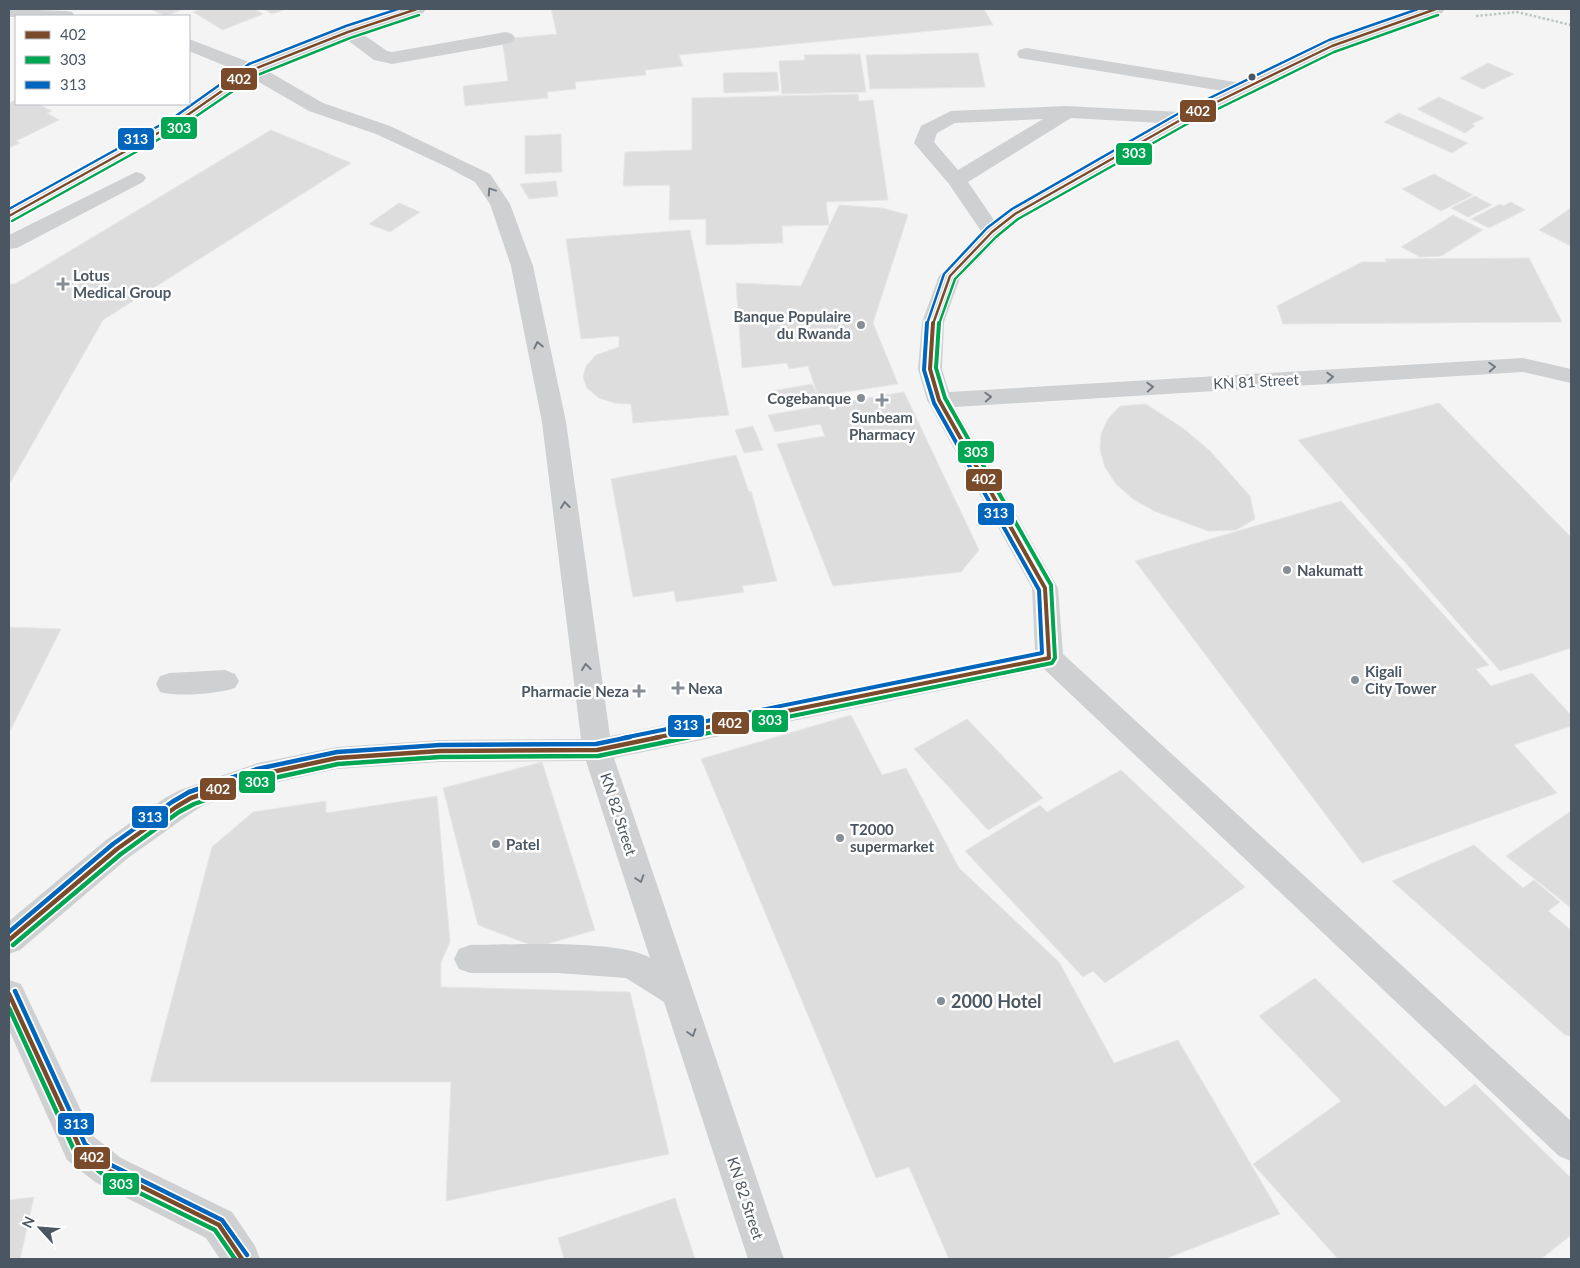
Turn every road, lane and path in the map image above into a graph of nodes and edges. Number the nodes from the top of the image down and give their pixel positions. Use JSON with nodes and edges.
{"nodes":[{"id":1,"x":12,"y":9,"type":"edge"},
{"id":2,"x":417,"y":9,"type":"edge"},
{"id":3,"x":1436,"y":9,"type":"edge"},
{"id":4,"x":9,"y":11,"type":"edge"},
{"id":5,"x":55,"y":15,"type":"edge"},
{"id":6,"x":1476,"y":16,"type":"dead end"},
{"id":7,"x":1571,"y":25,"type":"edge"},
{"id":8,"x":348,"y":32,"type":"junction"},
{"id":9,"x":506,"y":38,"type":"dead end"},
{"id":10,"x":190,"y":44,"type":"edge"},
{"id":11,"x":1026,"y":54,"type":"dead end"},
{"id":12,"x":252,"y":70,"type":"junction"},
{"id":13,"x":1244,"y":89,"type":"junction"},
{"id":14,"x":1066,"y":112,"type":"junction"},
{"id":15,"x":1184,"y":118,"type":"junction"},
{"id":16,"x":136,"y":178,"type":"dead end"},
{"id":17,"x":956,"y":180,"type":"junction"},
{"id":18,"x":10,"y":215,"type":"edge"},
{"id":19,"x":40,"y":226,"type":"junction"},
{"id":20,"x":992,"y":232,"type":"junction"},
{"id":21,"x":9,"y":243,"type":"edge"},
{"id":22,"x":1571,"y":376,"type":"edge"},
{"id":23,"x":939,"y":400,"type":"junction"},
{"id":24,"x":1049,"y":658,"type":"junction"},
{"id":25,"x":225,"y":681,"type":"dead end"},
{"id":26,"x":170,"y":684,"type":"dead end"},
{"id":27,"x":597,"y":750,"type":"junction"},
{"id":28,"x":9,"y":940,"type":"edge"},
{"id":29,"x":470,"y":959,"type":"dead end"},
{"id":30,"x":9,"y":994,"type":"edge"},
{"id":31,"x":679,"y":994,"type":"junction"},
{"id":32,"x":1571,"y":1144,"type":"edge"},
{"id":33,"x":242,"y":1259,"type":"edge"},
{"id":34,"x":766,"y":1259,"type":"edge"}],
"edges":[{"from":1,"to":4,"type":"street"},
{"from":2,"to":8,"type":"main road"},
{"from":3,"to":13,"type":"street"},
{"from":4,"to":5,"type":"street"},
{"from":6,"to":7,"type":"path"},
{"from":8,"to":9,"type":"street"},
{"from":8,"to":12,"type":"main road"},
{"from":10,"to":12,"type":"street","name":"KN 82 Street"},
{"from":11,"to":13,"type":"street"},
{"from":12,"to":18,"type":"main road"},
{"from":27,"to":12,"type":"street","name":"KN 82 Street","one_way":true},
{"from":13,"to":15,"type":"street"},
{"from":14,"to":15,"type":"street"},
{"from":14,"to":17,"type":"street"},
{"from":14,"to":17,"type":"street"},
{"from":15,"to":20,"type":"street"},
{"from":16,"to":19,"type":"street"},
{"from":17,"to":20,"type":"street"},
{"from":18,"to":19,"type":"street"},
{"from":19,"to":21,"type":"street"},
{"from":20,"to":23,"type":"street"},
{"from":23,"to":22,"type":"street","name":"KN 81 Street","one_way":true},
{"from":23,"to":24,"type":"street"},
{"from":24,"to":27,"type":"street"},
{"from":24,"to":32,"type":"street"},
{"from":25,"to":26,"type":"street"},
{"from":27,"to":28,"type":"street"},
{"from":27,"to":31,"type":"street","name":"KN 82 Street","one_way":true},
{"from":29,"to":31,"type":"street"},
{"from":30,"to":33,"type":"street"},
{"from":31,"to":34,"type":"street","name":"KN 82 Street","one_way":true}]}
